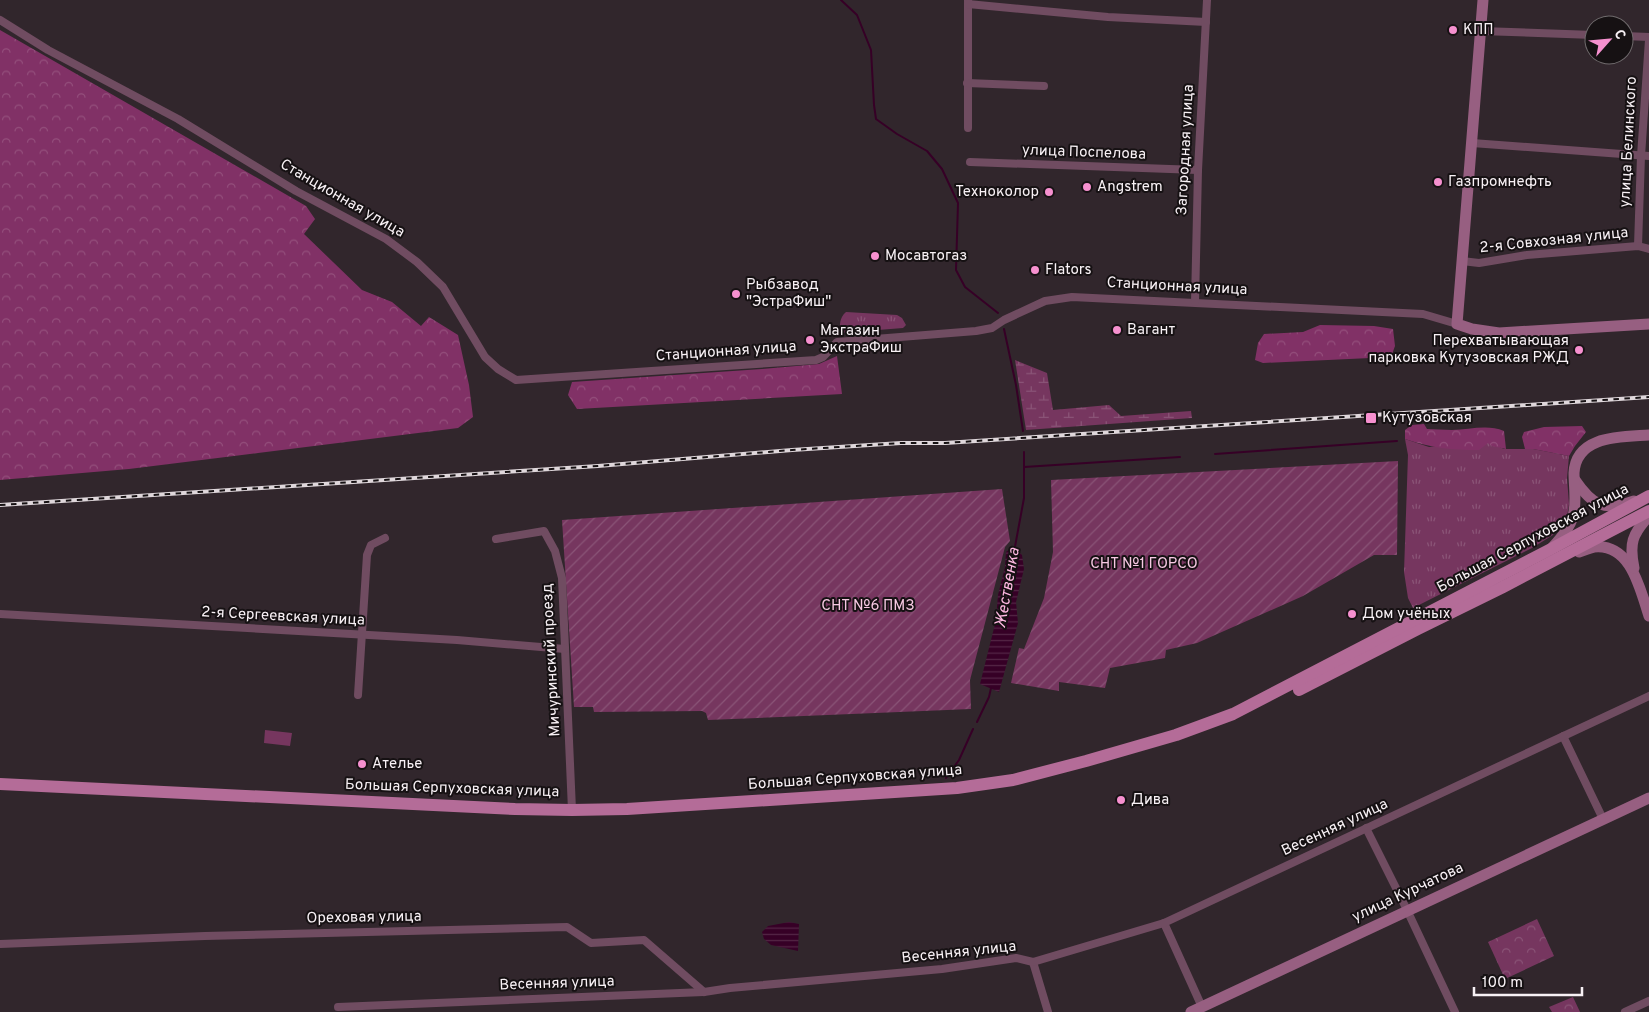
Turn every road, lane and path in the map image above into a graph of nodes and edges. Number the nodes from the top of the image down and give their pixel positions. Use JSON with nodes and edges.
{"nodes":[{"id":1,"x":1207,"y":0,"type":"edge"},
{"id":2,"x":1483,"y":0,"type":"edge"},
{"id":3,"x":968,"y":2,"type":"edge"},
{"id":4,"x":0,"y":20,"type":"edge"},
{"id":5,"x":1206,"y":22,"type":"junction"},
{"id":6,"x":1481,"y":31,"type":"junction"},
{"id":7,"x":1584,"y":35,"type":"edge"},
{"id":8,"x":1634,"y":36,"type":"edge"},
{"id":9,"x":1649,"y":36,"type":"edge"},
{"id":10,"x":1649,"y":40,"type":"edge"},
{"id":11,"x":967,"y":83,"type":"junction"},
{"id":12,"x":1044,"y":86,"type":"dead end"},
{"id":13,"x":968,"y":128,"type":"dead end"},
{"id":14,"x":1472,"y":143,"type":"junction"},
{"id":15,"x":1645,"y":156,"type":"edge"},
{"id":16,"x":970,"y":162,"type":"dead end"},
{"id":17,"x":1198,"y":170,"type":"junction"},
{"id":18,"x":1638,"y":246,"type":"junction"},
{"id":19,"x":1649,"y":249,"type":"edge"},
{"id":20,"x":1462,"y":261,"type":"junction"},
{"id":21,"x":1194,"y":302,"type":"junction"},
{"id":22,"x":1457,"y":324,"type":"junction"},
{"id":23,"x":1649,"y":324,"type":"edge"},
{"id":24,"x":1649,"y":435,"type":"edge"},
{"id":25,"x":1575,"y":480,"type":"junction"},
{"id":26,"x":1649,"y":496,"type":"edge"},
{"id":27,"x":1649,"y":511,"type":"edge"},
{"id":28,"x":1649,"y":516,"type":"edge"},
{"id":29,"x":385,"y":538,"type":"dead end"},
{"id":30,"x":496,"y":539,"type":"dead end"},
{"id":31,"x":1554,"y":554,"type":"junction"},
{"id":32,"x":1635,"y":572,"type":"junction"},
{"id":33,"x":0,"y":614,"type":"edge"},
{"id":34,"x":1649,"y":616,"type":"edge"},
{"id":35,"x":362,"y":635,"type":"junction"},
{"id":36,"x":565,"y":649,"type":"junction"},
{"id":37,"x":358,"y":695,"type":"dead end"},
{"id":38,"x":1649,"y":696,"type":"edge"},
{"id":39,"x":1563,"y":736,"type":"junction"},
{"id":40,"x":0,"y":784,"type":"edge"},
{"id":41,"x":1649,"y":789,"type":"edge"},
{"id":42,"x":0,"y":792,"type":"edge"},
{"id":43,"x":1644,"y":800,"type":"edge"},
{"id":44,"x":572,"y":810,"type":"junction"},
{"id":45,"x":1603,"y":819,"type":"junction"},
{"id":46,"x":1366,"y":828,"type":"junction"},
{"id":47,"x":1407,"y":910,"type":"junction"},
{"id":48,"x":1164,"y":923,"type":"junction"},
{"id":49,"x":0,"y":944,"type":"edge"},
{"id":50,"x":1033,"y":962,"type":"junction"},
{"id":51,"x":704,"y":992,"type":"junction"},
{"id":52,"x":1649,"y":1001,"type":"edge"},
{"id":53,"x":338,"y":1007,"type":"dead end"},
{"id":54,"x":1199,"y":1010,"type":"edge"},
{"id":55,"x":1048,"y":1012,"type":"edge"},
{"id":56,"x":1455,"y":1012,"type":"edge"},
{"id":57,"x":1625,"y":1012,"type":"edge"}],
"edges":[{"from":1,"to":5,"type":"street","name":"Загородная улица"},
{"from":2,"to":6,"type":"street"},
{"from":3,"to":5,"type":"street"},
{"from":3,"to":11,"type":"street"},
{"from":4,"to":21,"type":"street","name":"Станционная улица"},
{"from":5,"to":17,"type":"street","name":"Загородная улица"},
{"from":6,"to":7,"type":"street"},
{"from":6,"to":14,"type":"street"},
{"from":8,"to":9,"type":"street"},
{"from":10,"to":15,"type":"street","name":"улица Белинского"},
{"from":11,"to":12,"type":"street"},
{"from":11,"to":13,"type":"street"},
{"from":14,"to":15,"type":"street"},
{"from":14,"to":20,"type":"street"},
{"from":15,"to":18,"type":"street","name":"улица Белинского"},
{"from":16,"to":17,"type":"street","name":"улица Поспелова"},
{"from":17,"to":21,"type":"street","name":"Загородная улица"},
{"from":18,"to":19,"type":"street","name":"2-я Совхозная улица"},
{"from":18,"to":20,"type":"street","name":"2-я Совхозная улица"},
{"from":20,"to":22,"type":"street"},
{"from":21,"to":22,"type":"street","name":"Станционная улица"},
{"from":22,"to":23,"type":"street","name":"Станционная улица"},
{"from":24,"to":25,"type":"street"},
{"from":25,"to":26,"type":"street"},
{"from":25,"to":31,"type":"street"},
{"from":26,"to":31,"type":"main road","name":"Большая Серпуховская улица"},
{"from":27,"to":31,"type":"main road","name":"Большая Серпуховская улица"},
{"from":28,"to":32,"type":"street"},
{"from":29,"to":35,"type":"street"},
{"from":30,"to":36,"type":"street","name":"Мичуринский проезд"},
{"from":31,"to":32,"type":"street"},
{"from":31,"to":42,"type":"main road","name":"Большая Серпуховская улица"},
{"from":31,"to":44,"type":"main road","name":"Большая Серпуховская улица"},
{"from":32,"to":34,"type":"street"},
{"from":33,"to":35,"type":"street","name":"2-я Сергеевская улица"},
{"from":35,"to":36,"type":"street","name":"2-я Сергеевская улица"},
{"from":35,"to":37,"type":"street"},
{"from":36,"to":44,"type":"street","name":"Мичуринский проезд"},
{"from":38,"to":39,"type":"street","name":"Весенняя улица"},
{"from":39,"to":45,"type":"street"},
{"from":39,"to":46,"type":"street","name":"Весенняя улица"},
{"from":40,"to":44,"type":"main road","name":"Большая Серпуховская улица"},
{"from":41,"to":43,"type":"street","name":"улица Курчатова"},
{"from":43,"to":45,"type":"street","name":"улица Курчатова"},
{"from":45,"to":47,"type":"street","name":"улица Курчатова"},
{"from":46,"to":47,"type":"street"},
{"from":46,"to":48,"type":"street","name":"Весенняя улица"},
{"from":47,"to":54,"type":"street","name":"улица Курчатова"},
{"from":47,"to":56,"type":"street"},
{"from":48,"to":50,"type":"street","name":"Весенняя улица"},
{"from":48,"to":54,"type":"street"},
{"from":49,"to":51,"type":"street","name":"Ореховая улица"},
{"from":50,"to":51,"type":"street","name":"Весенняя улица"},
{"from":50,"to":55,"type":"street"},
{"from":51,"to":53,"type":"street","name":"Весенняя улица"},
{"from":52,"to":57,"type":"street"}]}
